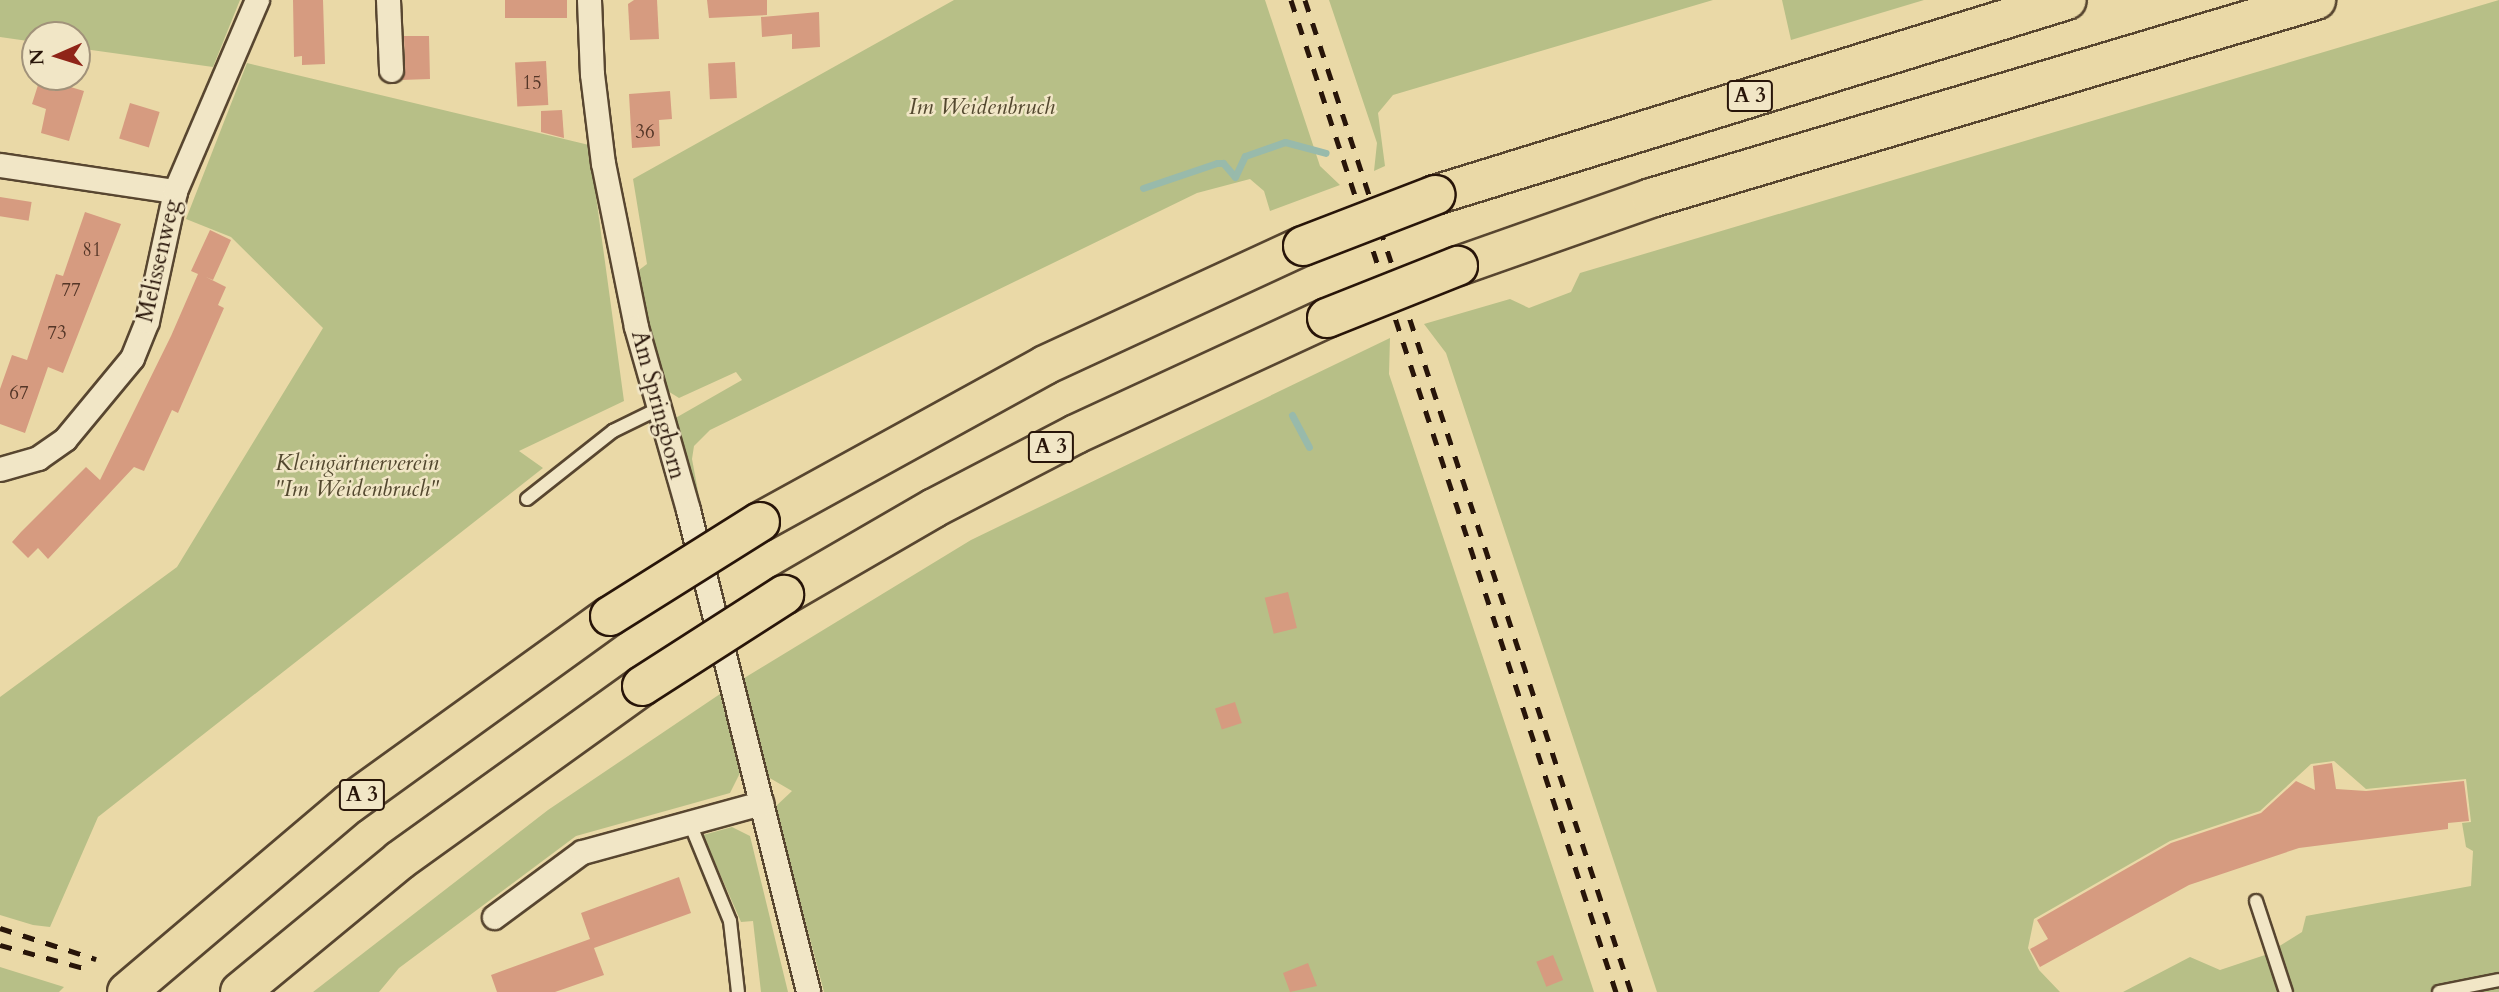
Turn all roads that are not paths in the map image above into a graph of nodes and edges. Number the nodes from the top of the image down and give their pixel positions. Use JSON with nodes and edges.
{"nodes":[{"id":1,"x":257,"y":0,"type":"edge"},
{"id":2,"x":388,"y":0,"type":"edge"},
{"id":3,"x":589,"y":0,"type":"edge"},
{"id":4,"x":2067,"y":0,"type":"edge"},
{"id":5,"x":2316,"y":0,"type":"edge"},
{"id":6,"x":391,"y":69,"type":"dead end"},
{"id":7,"x":0,"y":165,"type":"edge"},
{"id":8,"x":175,"y":191,"type":"junction"},
{"id":9,"x":658,"y":410,"type":"junction"},
{"id":10,"x":0,"y":469,"type":"edge"},
{"id":11,"x":527,"y":499,"type":"dead end"},
{"id":12,"x":761,"y":803,"type":"junction"},
{"id":13,"x":689,"y":821,"type":"junction"},
{"id":14,"x":2256,"y":901,"type":"dead end"},
{"id":15,"x":494,"y":918,"type":"dead end"},
{"id":16,"x":2499,"y":980,"type":"edge"},
{"id":17,"x":127,"y":992,"type":"edge"},
{"id":18,"x":240,"y":992,"type":"edge"},
{"id":19,"x":738,"y":992,"type":"edge"},
{"id":20,"x":808,"y":992,"type":"edge"},
{"id":21,"x":2286,"y":992,"type":"edge"},
{"id":22,"x":2439,"y":992,"type":"edge"}],
"edges":[{"from":1,"to":8,"type":"street","name":"Melissenweg"},
{"from":2,"to":6,"type":"street"},
{"from":3,"to":9,"type":"street","name":"Am Springborn"},
{"from":4,"to":17,"type":"highway","number":"A 3","bridge":true},
{"from":5,"to":18,"type":"highway","number":"A 3","bridge":true},
{"from":7,"to":8,"type":"street"},
{"from":8,"to":10,"type":"street","name":"Melissenweg"},
{"from":9,"to":11,"type":"lane"},
{"from":9,"to":12,"type":"street","name":"Am Springborn"},
{"from":12,"to":13,"type":"street"},
{"from":12,"to":20,"type":"street","name":"Am Springborn"},
{"from":13,"to":15,"type":"street"},
{"from":13,"to":19,"type":"lane"},
{"from":14,"to":21,"type":"lane"},
{"from":16,"to":22,"type":"lane"}]}
